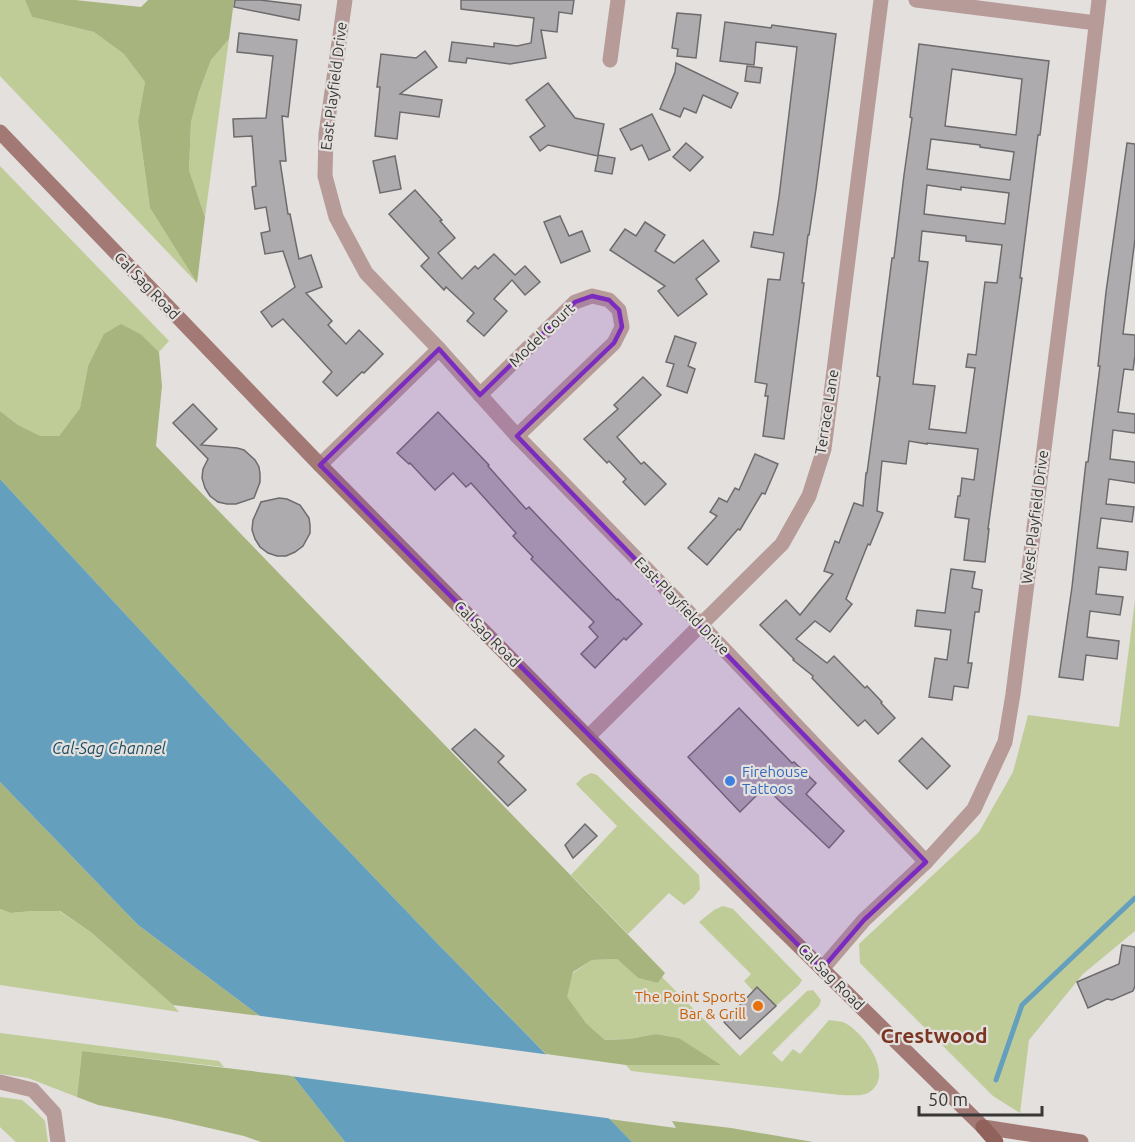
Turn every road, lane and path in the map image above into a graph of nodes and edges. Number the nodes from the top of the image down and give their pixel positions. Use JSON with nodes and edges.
{"nodes":[{"id":1,"x":345,"y":0,"type":"edge"},
{"id":2,"x":618,"y":0,"type":"edge"},
{"id":3,"x":881,"y":0,"type":"edge"},
{"id":4,"x":916,"y":0,"type":"edge"},
{"id":5,"x":1099,"y":0,"type":"edge"},
{"id":6,"x":1096,"y":23,"type":"junction"},
{"id":7,"x":610,"y":60,"type":"dead end"},
{"id":8,"x":0,"y":132,"type":"edge"},
{"id":9,"x":439,"y":349,"type":"junction"},
{"id":10,"x":480,"y":395,"type":"junction"},
{"id":11,"x":517,"y":436,"type":"junction"},
{"id":12,"x":320,"y":465,"type":"junction"},
{"id":13,"x":701,"y":626,"type":"junction"},
{"id":14,"x":588,"y":737,"type":"junction"},
{"id":15,"x":926,"y":862,"type":"junction"},
{"id":16,"x":822,"y":969,"type":"junction"},
{"id":17,"x":0,"y":1082,"type":"edge"},
{"id":18,"x":983,"y":1127,"type":"junction"},
{"id":19,"x":58,"y":1142,"type":"edge"},
{"id":20,"x":996,"y":1142,"type":"edge"},
{"id":21,"x":1081,"y":1142,"type":"edge"}],
"edges":[{"from":1,"to":9,"type":"street","name":"East Playfield Drive"},
{"from":2,"to":7,"type":"street"},
{"from":3,"to":13,"type":"street","name":"Terrace Lane"},
{"from":4,"to":6,"type":"street"},
{"from":5,"to":6,"type":"street","name":"West Playfield Drive"},
{"from":6,"to":15,"type":"street","name":"West Playfield Drive"},
{"from":8,"to":12,"type":"main road","name":"Cal Sag Road"},
{"from":9,"to":10,"type":"street","name":"East Playfield Drive"},
{"from":9,"to":12,"type":"street"},
{"from":10,"to":11,"type":"street","name":"East Playfield Drive"},
{"from":10,"to":11,"type":"street","name":"Model Court"},
{"from":11,"to":13,"type":"street","name":"East Playfield Drive"},
{"from":12,"to":14,"type":"main road","name":"Cal Sag Road"},
{"from":13,"to":14,"type":"street","name":"Terrace Lane"},
{"from":13,"to":15,"type":"street","name":"East Playfield Drive"},
{"from":14,"to":16,"type":"main road","name":"Cal Sag Road"},
{"from":15,"to":16,"type":"street","name":"West Playfield Drive"},
{"from":16,"to":18,"type":"main road","name":"Cal Sag Road"},
{"from":17,"to":19,"type":"street"},
{"from":18,"to":20,"type":"main road"},
{"from":18,"to":21,"type":"main road"}]}
